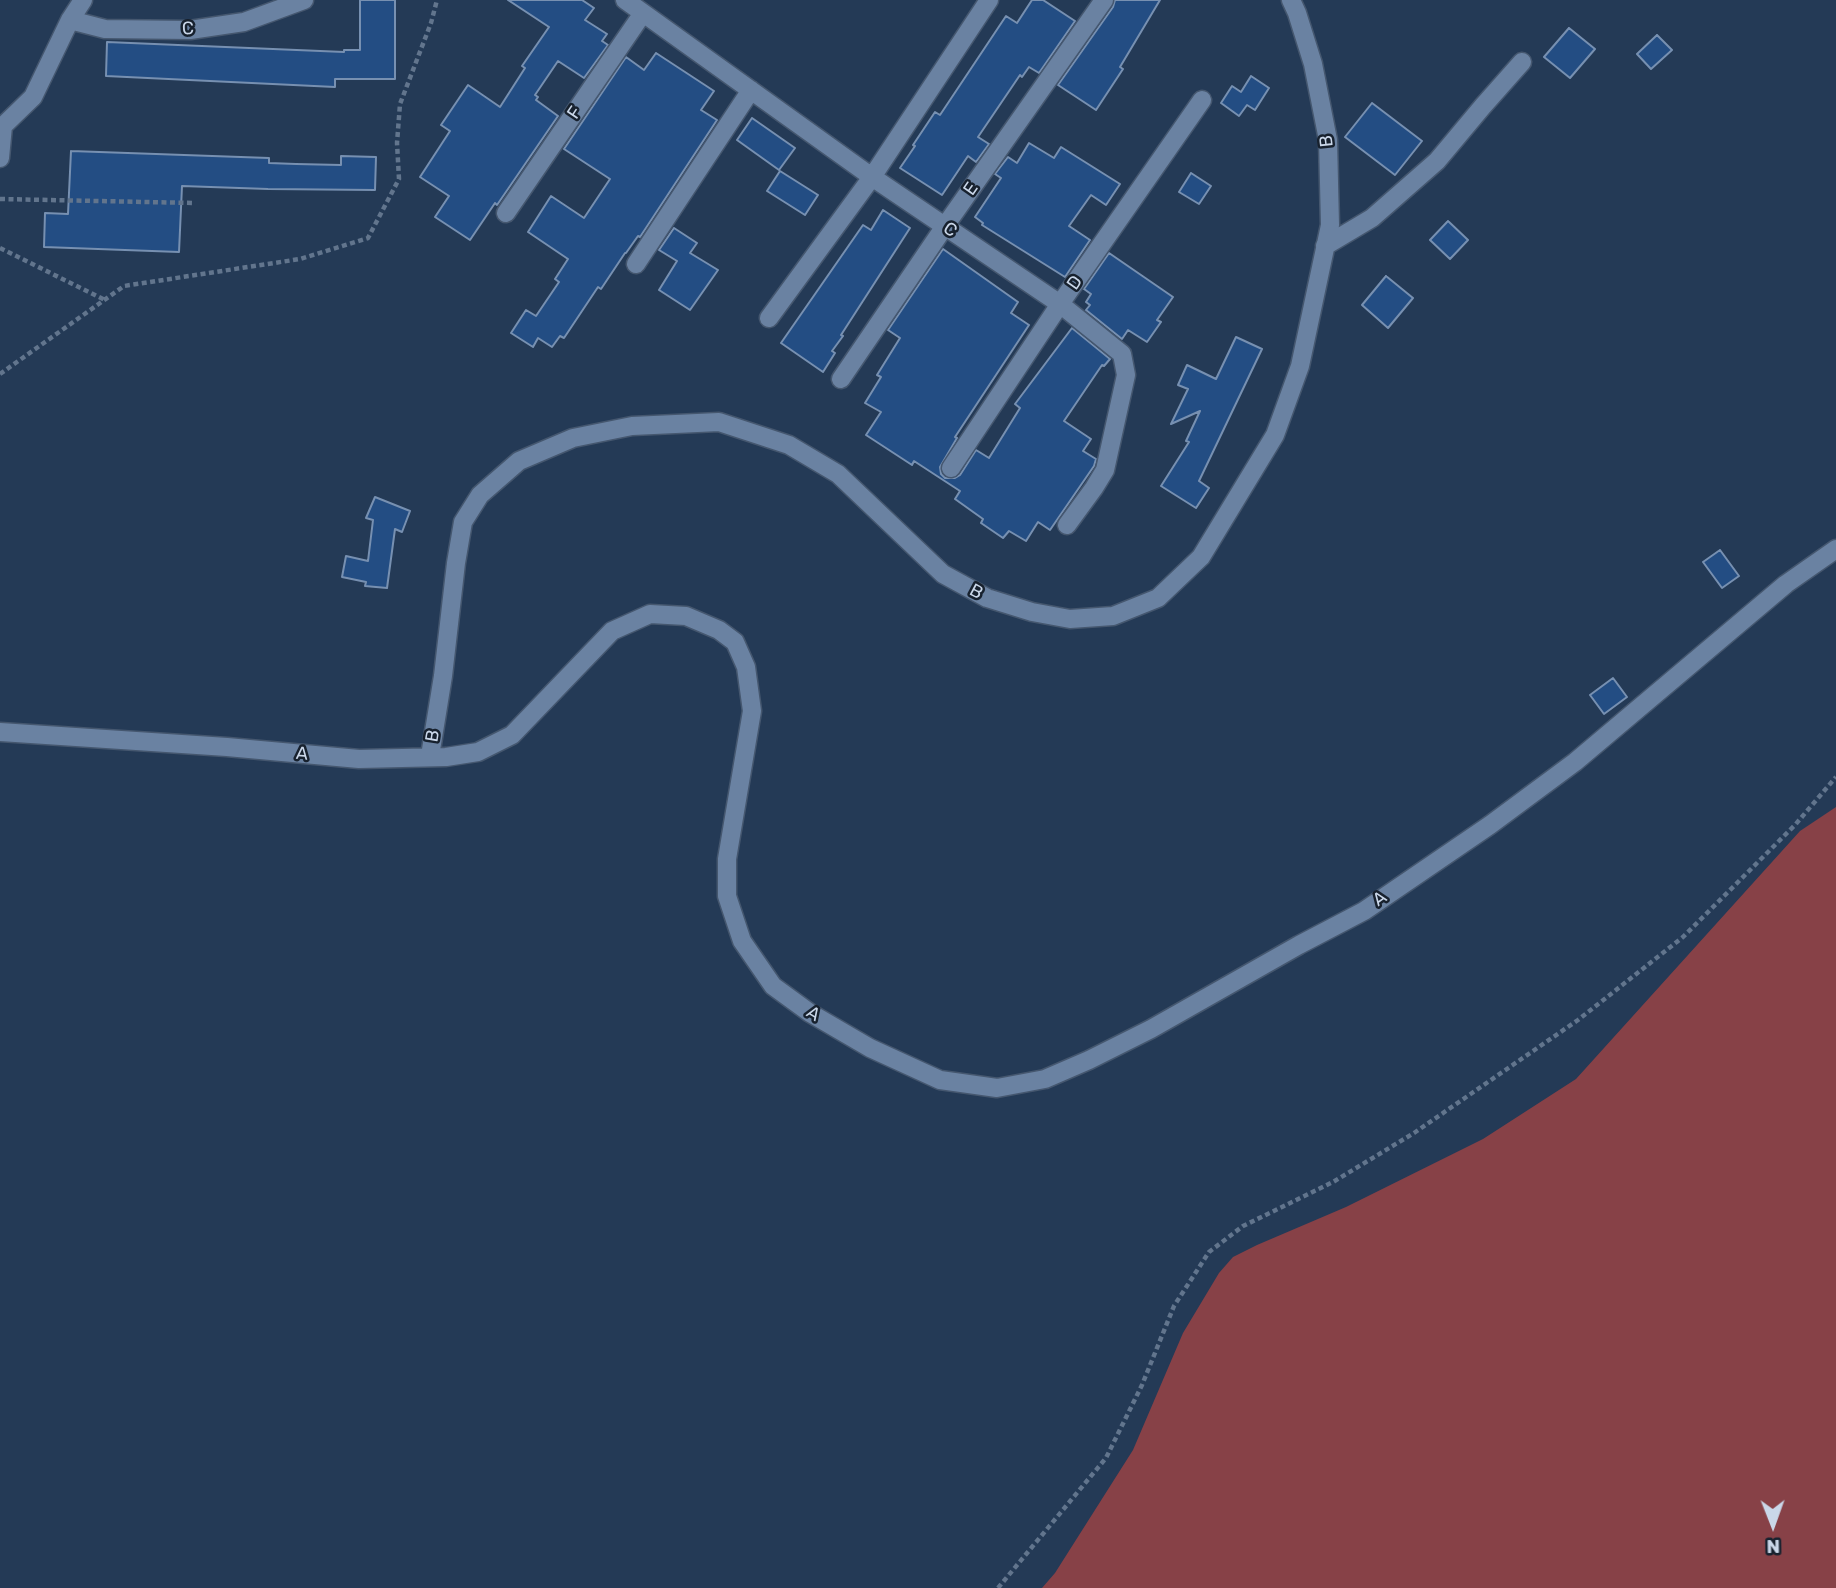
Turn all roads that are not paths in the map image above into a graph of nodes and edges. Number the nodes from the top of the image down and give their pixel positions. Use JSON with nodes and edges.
{"nodes":[{"id":1,"x":83,"y":0,"type":"edge"},
{"id":2,"x":303,"y":0,"type":"edge"},
{"id":3,"x":625,"y":0,"type":"edge"},
{"id":4,"x":989,"y":0,"type":"edge"},
{"id":5,"x":1104,"y":0,"type":"edge"},
{"id":6,"x":1291,"y":0,"type":"edge"},
{"id":7,"x":643,"y":13,"type":"junction"},
{"id":8,"x":70,"y":20,"type":"junction"},
{"id":9,"x":1522,"y":62,"type":"dead end"},
{"id":10,"x":751,"y":90,"type":"junction"},
{"id":11,"x":1202,"y":100,"type":"dead end"},
{"id":12,"x":2,"y":126,"type":"edge"},
{"id":13,"x":0,"y":158,"type":"edge"},
{"id":14,"x":872,"y":177,"type":"junction"},
{"id":15,"x":506,"y":213,"type":"dead end"},
{"id":16,"x":945,"y":226,"type":"junction"},
{"id":17,"x":1325,"y":246,"type":"junction"},
{"id":18,"x":636,"y":264,"type":"dead end"},
{"id":19,"x":1060,"y":304,"type":"junction"},
{"id":20,"x":769,"y":318,"type":"dead end"},
{"id":21,"x":841,"y":379,"type":"dead end"},
{"id":22,"x":951,"y":468,"type":"dead end"},
{"id":23,"x":1067,"y":525,"type":"dead end"},
{"id":24,"x":1836,"y":549,"type":"edge"},
{"id":25,"x":0,"y":732,"type":"edge"},
{"id":26,"x":430,"y":757,"type":"junction"}],
"edges":[{"from":1,"to":8,"type":"street"},
{"from":2,"to":8,"type":"street","name":"C"},
{"from":3,"to":7,"type":"street","name":"C"},
{"from":4,"to":14,"type":"street"},
{"from":5,"to":16,"type":"street","name":"E"},
{"from":6,"to":17,"type":"street","name":"B"},
{"from":7,"to":10,"type":"street","name":"C"},
{"from":7,"to":15,"type":"street","name":"F"},
{"from":8,"to":12,"type":"street"},
{"from":9,"to":17,"type":"street"},
{"from":10,"to":14,"type":"street","name":"C"},
{"from":10,"to":18,"type":"street"},
{"from":11,"to":19,"type":"street","name":"D"},
{"from":12,"to":13,"type":"street"},
{"from":14,"to":16,"type":"street","name":"C"},
{"from":14,"to":20,"type":"street"},
{"from":16,"to":19,"type":"street","name":"C"},
{"from":16,"to":21,"type":"street","name":"E"},
{"from":17,"to":26,"type":"street","name":"B"},
{"from":19,"to":22,"type":"street","name":"D"},
{"from":19,"to":23,"type":"street","name":"C"},
{"from":24,"to":26,"type":"street","name":"A"},
{"from":25,"to":26,"type":"street","name":"A"}]}
